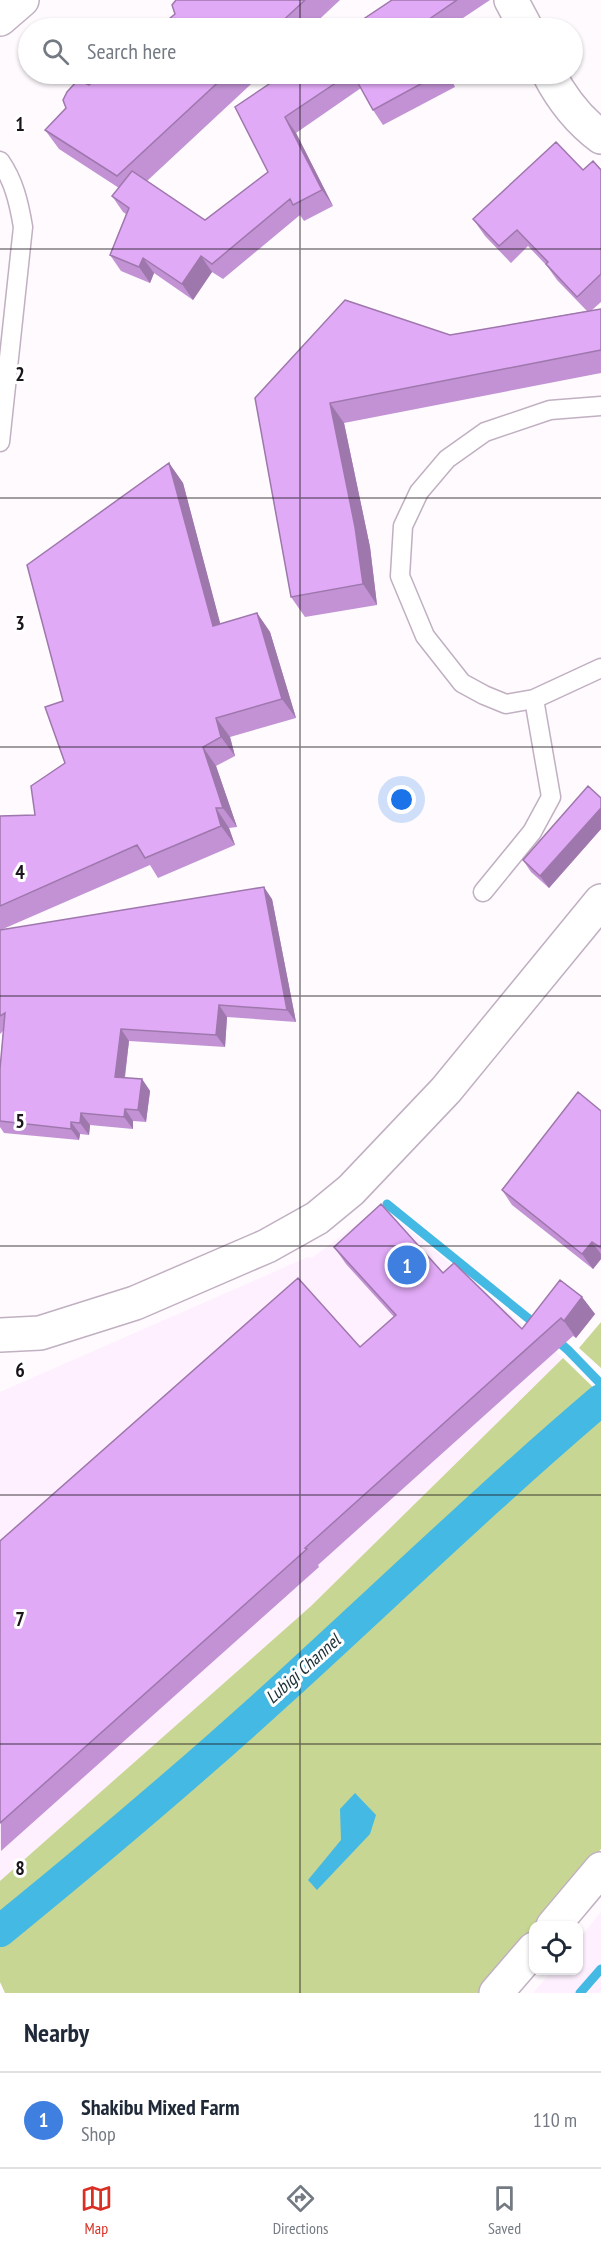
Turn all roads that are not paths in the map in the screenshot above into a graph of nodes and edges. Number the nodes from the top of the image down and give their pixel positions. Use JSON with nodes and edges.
{"nodes":[{"id":1,"x":22,"y":0,"type":"edge"},
{"id":2,"x":511,"y":0,"type":"edge"},
{"id":3,"x":521,"y":18,"type":"edge"},
{"id":4,"x":0,"y":19,"type":"edge"},
{"id":5,"x":554,"y":84,"type":"edge"},
{"id":6,"x":601,"y":137,"type":"edge"},
{"id":7,"x":0,"y":161,"type":"edge"},
{"id":8,"x":601,"y":406,"type":"edge"},
{"id":9,"x":0,"y":442,"type":"edge"},
{"id":10,"x":601,"y":668,"type":"edge"},
{"id":11,"x":534,"y":699,"type":"junction"},
{"id":12,"x":483,"y":892,"type":"dead end"},
{"id":13,"x":601,"y":901,"type":"edge"},
{"id":14,"x":0,"y":1335,"type":"edge"},
{"id":15,"x":601,"y":1869,"type":"edge"},
{"id":16,"x":557,"y":1921,"type":"edge"},
{"id":17,"x":529,"y":1955,"type":"edge"},
{"id":18,"x":496,"y":1993,"type":"edge"}],
"edges":[{"from":1,"to":4,"type":"street"},
{"from":2,"to":3,"type":"street"},
{"from":5,"to":6,"type":"street"},
{"from":7,"to":9,"type":"lane"},
{"from":8,"to":11,"type":"lane"},
{"from":10,"to":11,"type":"lane"},
{"from":11,"to":12,"type":"lane"},
{"from":13,"to":14,"type":"street"},
{"from":15,"to":16,"type":"street"},
{"from":17,"to":18,"type":"street"}]}
